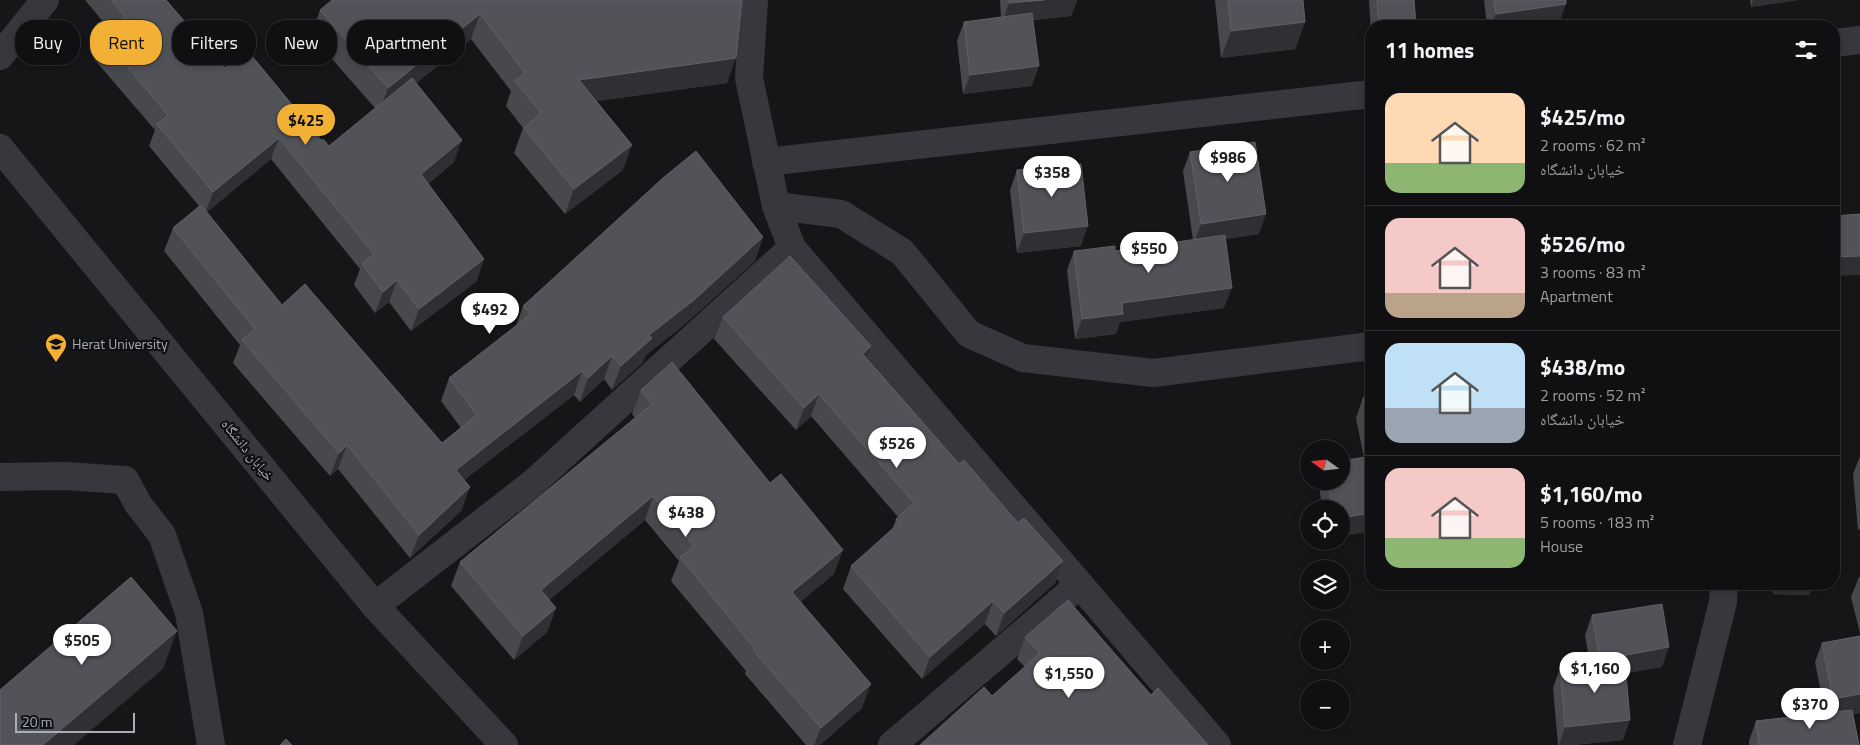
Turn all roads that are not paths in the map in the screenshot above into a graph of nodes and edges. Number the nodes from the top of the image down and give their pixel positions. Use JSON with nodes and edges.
{"nodes":[{"id":1,"x":45,"y":0,"type":"edge"},
{"id":2,"x":754,"y":0,"type":"edge"},
{"id":3,"x":1860,"y":40,"type":"edge"},
{"id":4,"x":1840,"y":42,"type":"edge"},
{"id":5,"x":0,"y":56,"type":"edge"},
{"id":6,"x":1365,"y":95,"type":"edge"},
{"id":7,"x":0,"y":148,"type":"edge"},
{"id":8,"x":766,"y":162,"type":"junction"},
{"id":9,"x":776,"y":206,"type":"junction"},
{"id":10,"x":792,"y":248,"type":"junction"},
{"id":11,"x":1365,"y":347,"type":"edge"},
{"id":12,"x":0,"y":477,"type":"edge"},
{"id":13,"x":1079,"y":585,"type":"junction"},
{"id":14,"x":1724,"y":590,"type":"edge"},
{"id":15,"x":375,"y":606,"type":"junction"},
{"id":16,"x":211,"y":745,"type":"edge"},
{"id":17,"x":504,"y":745,"type":"edge"},
{"id":18,"x":892,"y":745,"type":"edge"},
{"id":19,"x":1217,"y":745,"type":"edge"},
{"id":20,"x":1687,"y":745,"type":"edge"}],
"edges":[{"from":1,"to":5,"type":"street"},
{"from":2,"to":8,"type":"street"},
{"from":3,"to":4,"type":"street"},
{"from":6,"to":8,"type":"street"},
{"from":7,"to":15,"type":"street","name":"خیابان دانشگاه"},
{"from":8,"to":9,"type":"street"},
{"from":9,"to":10,"type":"street"},
{"from":9,"to":11,"type":"street"},
{"from":10,"to":13,"type":"street"},
{"from":10,"to":15,"type":"street"},
{"from":12,"to":16,"type":"street"},
{"from":13,"to":18,"type":"street"},
{"from":13,"to":19,"type":"street"},
{"from":14,"to":20,"type":"street"},
{"from":15,"to":17,"type":"street","name":"خیابان دانشگاه"}]}
